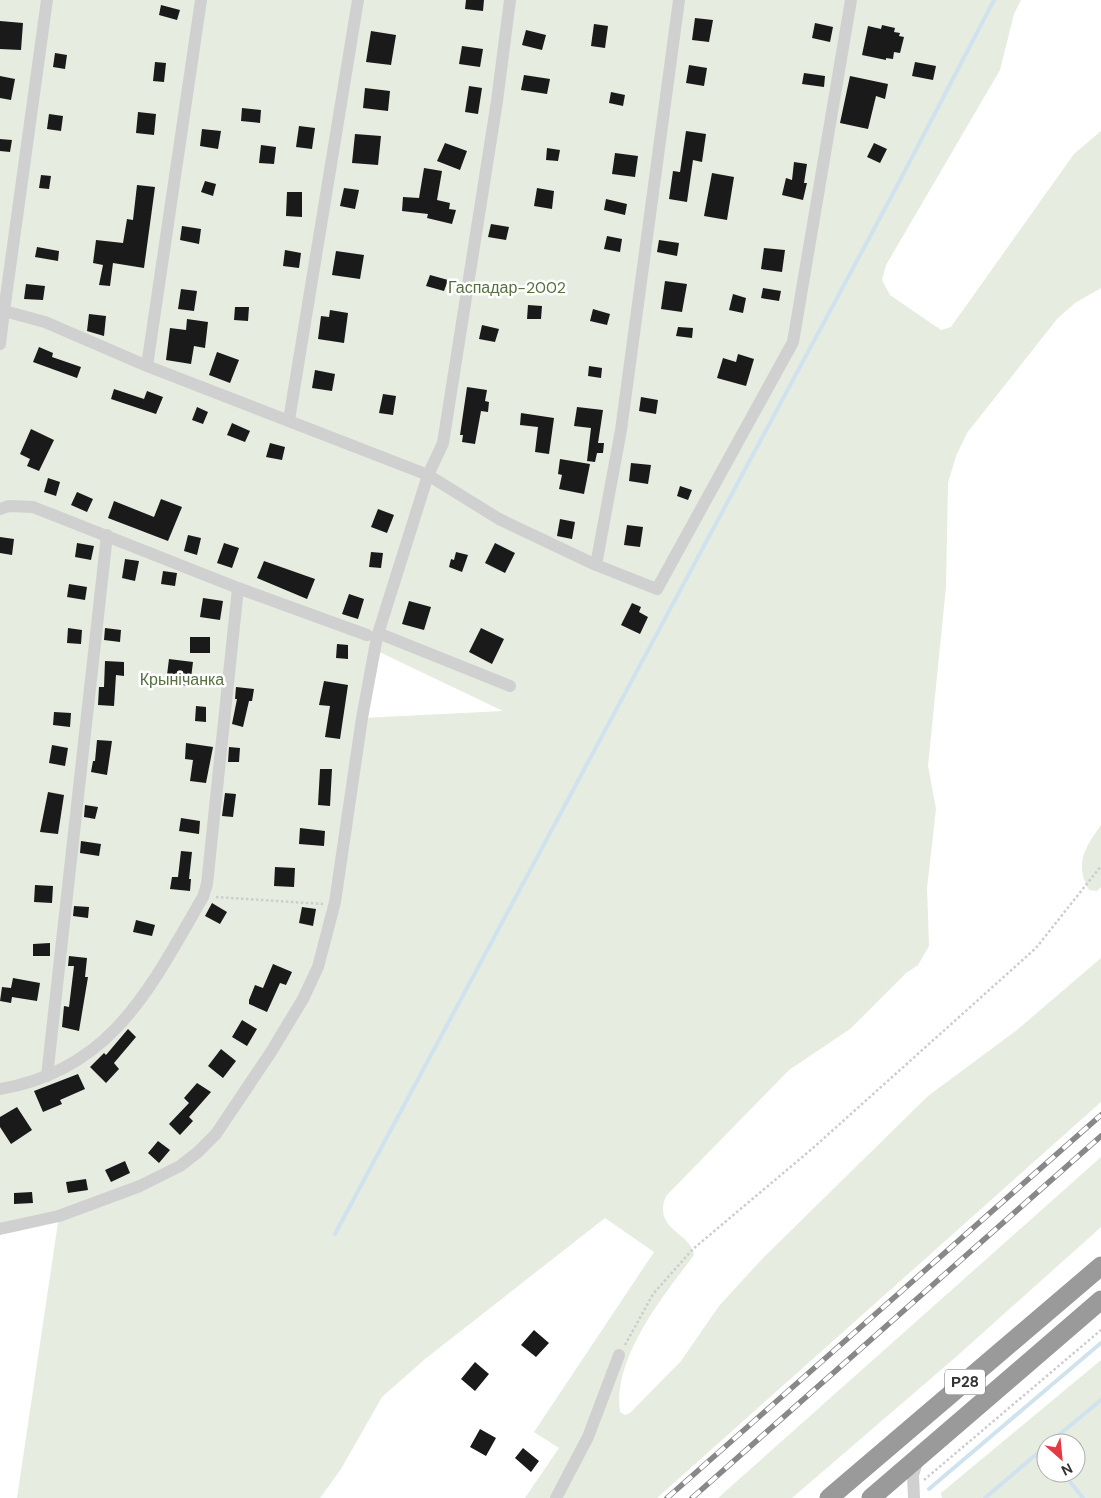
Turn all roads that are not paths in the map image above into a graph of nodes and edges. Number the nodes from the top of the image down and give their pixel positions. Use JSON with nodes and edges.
{"nodes":[{"id":1,"x":47,"y":0,"type":"edge"},
{"id":2,"x":201,"y":0,"type":"edge"},
{"id":3,"x":358,"y":0,"type":"edge"},
{"id":4,"x":510,"y":0,"type":"edge"},
{"id":5,"x":679,"y":0,"type":"edge"},
{"id":6,"x":851,"y":0,"type":"edge"},
{"id":7,"x":4,"y":311,"type":"junction"},
{"id":8,"x":0,"y":344,"type":"edge"},
{"id":9,"x":147,"y":366,"type":"junction"},
{"id":10,"x":289,"y":420,"type":"junction"},
{"id":11,"x":428,"y":475,"type":"junction"},
{"id":12,"x":0,"y":509,"type":"edge"},
{"id":13,"x":107,"y":535,"type":"junction"},
{"id":14,"x":596,"y":565,"type":"junction"},
{"id":15,"x":238,"y":588,"type":"junction"},
{"id":16,"x":373,"y":634,"type":"junction"},
{"id":17,"x":510,"y":686,"type":"dead end"},
{"id":18,"x":48,"y":1076,"type":"junction"},
{"id":19,"x":0,"y":1089,"type":"edge"},
{"id":20,"x":0,"y":1229,"type":"edge"},
{"id":21,"x":1101,"y":1266,"type":"edge"},
{"id":22,"x":1101,"y":1300,"type":"edge"},
{"id":23,"x":620,"y":1355,"type":"road end"},
{"id":24,"x":919,"y":1457,"type":"junction"},
{"id":25,"x":913,"y":1494,"type":"edge"},
{"id":26,"x":556,"y":1498,"type":"edge"},
{"id":27,"x":829,"y":1498,"type":"edge"},
{"id":28,"x":871,"y":1498,"type":"edge"}],
"edges":[{"from":1,"to":7,"type":"street"},
{"from":2,"to":9,"type":"street"},
{"from":3,"to":10,"type":"street"},
{"from":4,"to":11,"type":"street"},
{"from":5,"to":14,"type":"street"},
{"from":6,"to":14,"type":"street"},
{"from":7,"to":8,"type":"street"},
{"from":7,"to":9,"type":"street"},
{"from":9,"to":10,"type":"street"},
{"from":10,"to":11,"type":"street"},
{"from":11,"to":14,"type":"street"},
{"from":11,"to":16,"type":"street"},
{"from":12,"to":13,"type":"street"},
{"from":13,"to":15,"type":"street"},
{"from":13,"to":18,"type":"street"},
{"from":15,"to":16,"type":"street"},
{"from":15,"to":18,"type":"street"},
{"from":16,"to":17,"type":"street"},
{"from":16,"to":20,"type":"street"},
{"from":18,"to":19,"type":"street"},
{"from":21,"to":27,"type":"highway","number":"Р28"},
{"from":22,"to":24,"type":"highway","number":"Р28"},
{"from":23,"to":26,"type":"street"},
{"from":24,"to":25,"type":"street"},
{"from":24,"to":28,"type":"highway","number":"Р28"}]}
